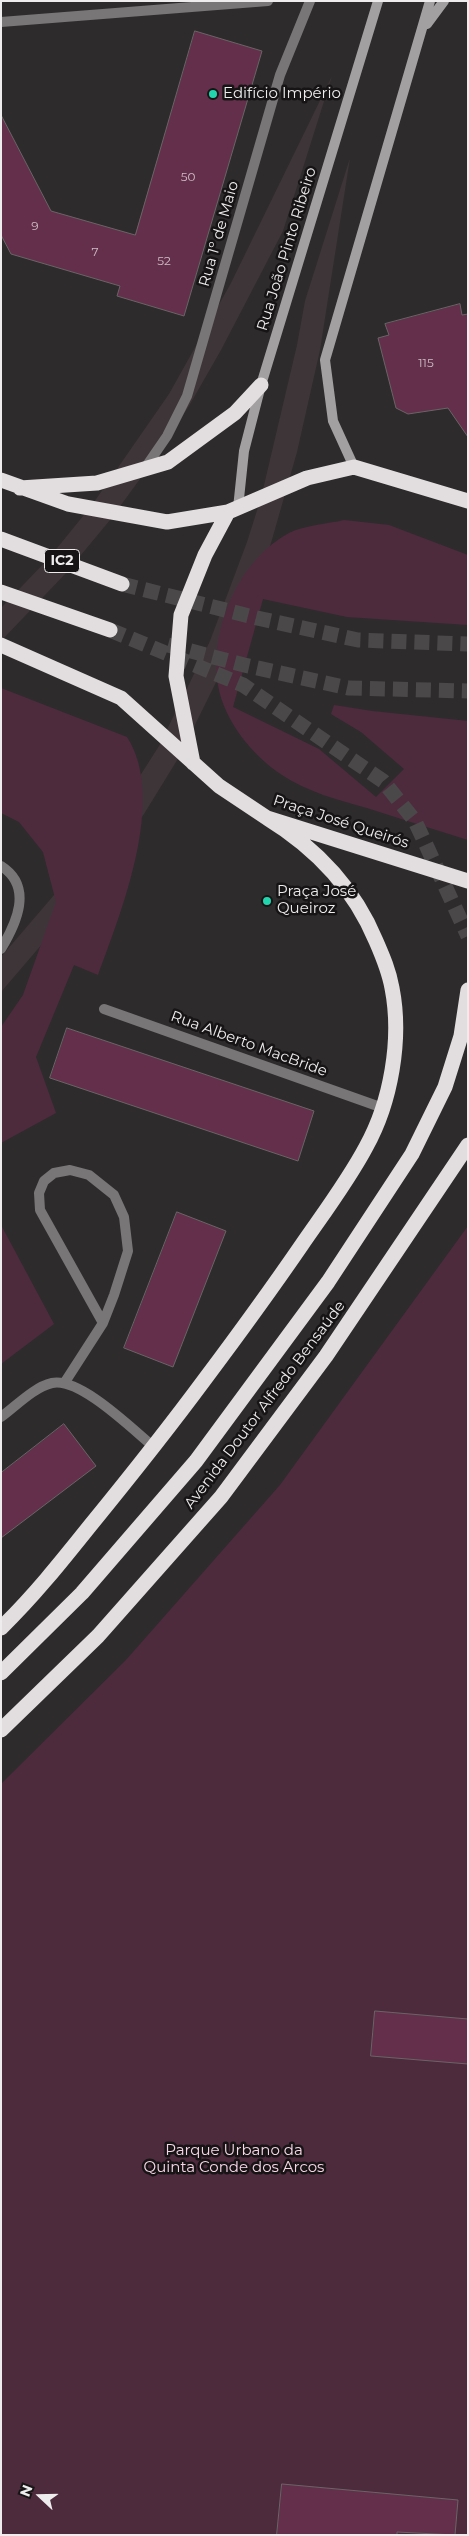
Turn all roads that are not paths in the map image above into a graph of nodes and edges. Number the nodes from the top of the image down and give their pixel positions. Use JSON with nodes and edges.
{"nodes":[{"id":1,"x":268,"y":1,"type":"edge"},
{"id":2,"x":310,"y":1,"type":"edge"},
{"id":3,"x":378,"y":1,"type":"edge"},
{"id":4,"x":430,"y":1,"type":"edge"},
{"id":5,"x":444,"y":1,"type":"edge"},
{"id":6,"x":202,"y":4,"type":"edge"},
{"id":7,"x":1,"y":22,"type":"edge"},
{"id":8,"x":422,"y":31,"type":"junction"},
{"id":9,"x":261,"y":384,"type":"junction"},
{"id":10,"x":354,"y":467,"type":"junction"},
{"id":11,"x":145,"y":468,"type":"junction"},
{"id":12,"x":1,"y":480,"type":"edge"},
{"id":13,"x":20,"y":488,"type":"junction"},
{"id":14,"x":468,"y":501,"type":"edge"},
{"id":15,"x":233,"y":510,"type":"junction"},
{"id":16,"x":1,"y":539,"type":"edge"},
{"id":17,"x":122,"y":584,"type":"tunnel mouth"},
{"id":18,"x":1,"y":592,"type":"edge"},
{"id":19,"x":110,"y":630,"type":"tunnel mouth"},
{"id":20,"x":1,"y":645,"type":"edge"},
{"id":21,"x":193,"y":763,"type":"junction"},
{"id":22,"x":267,"y":818,"type":"junction"},
{"id":23,"x":1,"y":866,"type":"edge"},
{"id":24,"x":468,"y":881,"type":"edge"},
{"id":25,"x":1,"y":949,"type":"edge"},
{"id":26,"x":468,"y":990,"type":"edge"},
{"id":27,"x":104,"y":1009,"type":"dead end"},
{"id":28,"x":383,"y":1108,"type":"junction"},
{"id":29,"x":468,"y":1145,"type":"edge"},
{"id":30,"x":103,"y":1324,"type":"junction"},
{"id":31,"x":64,"y":1382,"type":"junction"},
{"id":32,"x":1,"y":1417,"type":"edge"},
{"id":33,"x":154,"y":1447,"type":"junction"},
{"id":34,"x":1,"y":1628,"type":"edge"},
{"id":35,"x":1,"y":1673,"type":"edge"},
{"id":36,"x":1,"y":1730,"type":"edge"}],
"edges":[{"from":1,"to":6,"type":"street"},
{"from":2,"to":11,"type":"street","name":"Rua 1º de Maio"},
{"from":3,"to":9,"type":"main road","name":"Rua João Pinto Ribeiro"},
{"from":4,"to":8,"type":"main road"},
{"from":5,"to":8,"type":"main road"},
{"from":6,"to":7,"type":"street"},
{"from":8,"to":10,"type":"main road"},
{"from":9,"to":11,"type":"highway"},
{"from":9,"to":15,"type":"main road","name":"Rua João Pinto Ribeiro"},
{"from":10,"to":14,"type":"highway"},
{"from":10,"to":15,"type":"highway"},
{"from":11,"to":13,"type":"highway"},
{"from":12,"to":13,"type":"highway"},
{"from":13,"to":15,"type":"highway"},
{"from":15,"to":21,"type":"highway"},
{"from":16,"to":17,"type":"highway","number":"IC2"},
{"from":18,"to":19,"type":"highway"},
{"from":20,"to":21,"type":"highway","name":"Praça José Queirós"},
{"from":21,"to":22,"type":"highway","name":"Praça José Queirós"},
{"from":22,"to":24,"type":"highway","name":"Praça José Queirós"},
{"from":22,"to":28,"type":"highway"},
{"from":23,"to":25,"type":"street"},
{"from":26,"to":35,"type":"highway","name":"Avenida Doutor Alfredo Bensaúde"},
{"from":27,"to":28,"type":"street","name":"Rua Alberto MacBride"},
{"from":28,"to":33,"type":"highway"},
{"from":29,"to":36,"type":"highway","name":"Avenida Doutor Alfredo Bensaúde"},
{"from":30,"to":30,"type":"street"},
{"from":30,"to":31,"type":"street"},
{"from":31,"to":32,"type":"street"},
{"from":31,"to":33,"type":"street"},
{"from":33,"to":34,"type":"highway"}]}
